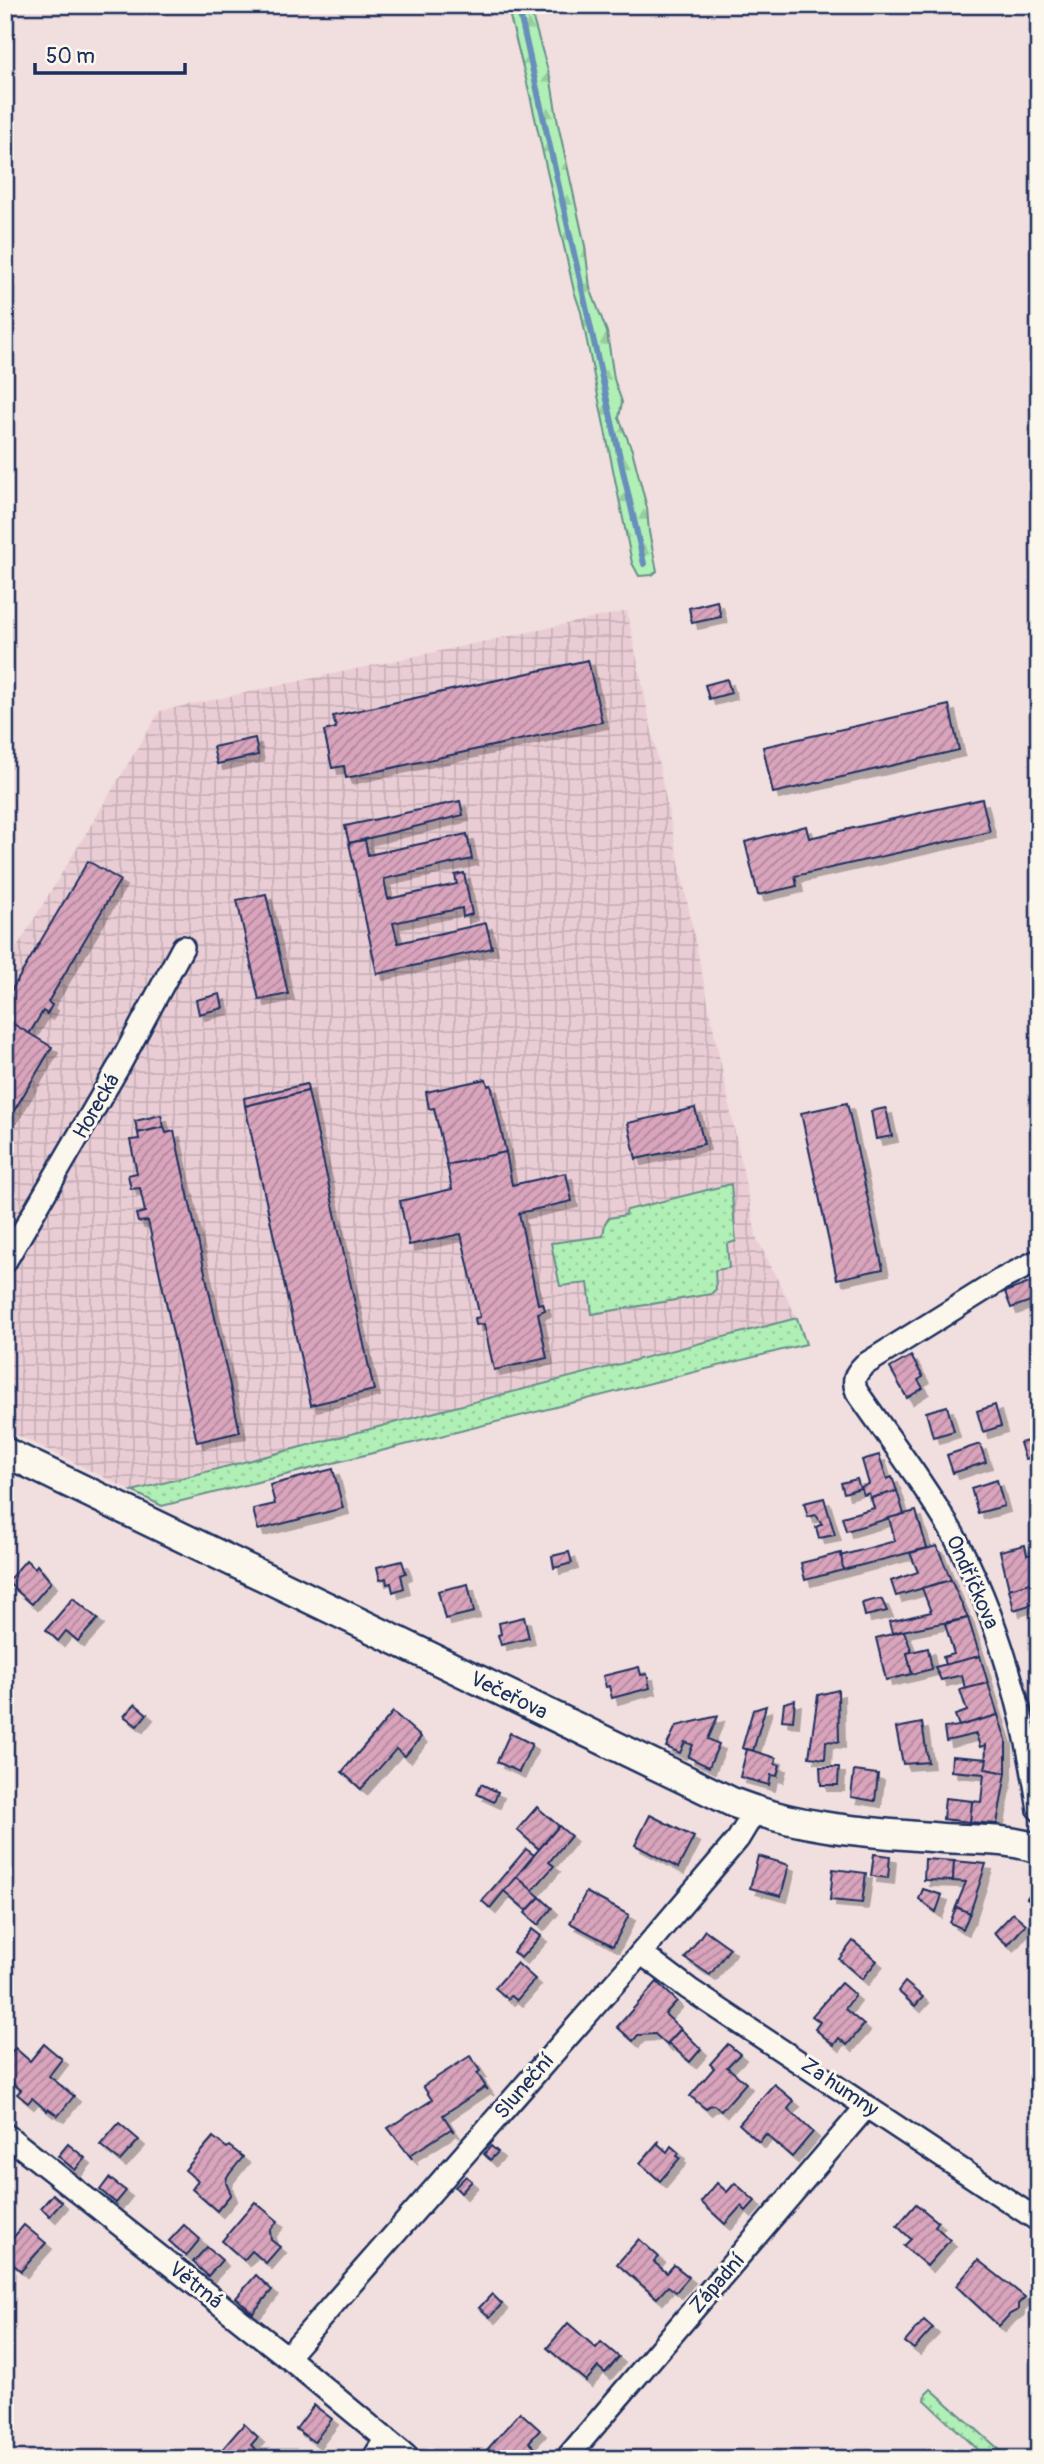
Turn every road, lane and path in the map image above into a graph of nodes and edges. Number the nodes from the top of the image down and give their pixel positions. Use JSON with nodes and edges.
{"nodes":[{"id":1,"x":183,"y":947,"type":"dead end"},
{"id":2,"x":1039,"y":1260,"type":"edge"},
{"id":3,"x":5,"y":1262,"type":"edge"},
{"id":4,"x":5,"y":1452,"type":"edge"},
{"id":5,"x":1039,"y":1810,"type":"edge"},
{"id":6,"x":755,"y":1811,"type":"junction"},
{"id":7,"x":1038,"y":1843,"type":"edge"},
{"id":8,"x":641,"y":1953,"type":"junction"},
{"id":9,"x":867,"y":2106,"type":"junction"},
{"id":10,"x":5,"y":2134,"type":"edge"},
{"id":11,"x":1039,"y":2221,"type":"edge"},
{"id":12,"x":286,"y":2357,"type":"junction"},
{"id":13,"x":386,"y":2438,"type":"junction"},
{"id":14,"x":373,"y":2459,"type":"edge"},
{"id":15,"x":410,"y":2459,"type":"edge"},
{"id":16,"x":566,"y":2459,"type":"edge"}],
"edges":[{"from":1,"to":3,"type":"street","name":"Horecká"},
{"from":2,"to":5,"type":"street","name":"Ondříčkova"},
{"from":4,"to":6,"type":"street","name":"Večeřova"},
{"from":6,"to":7,"type":"street","name":"Večeřova"},
{"from":6,"to":8,"type":"street","name":"Sluneční"},
{"from":8,"to":9,"type":"street","name":"Za humny"},
{"from":8,"to":12,"type":"street","name":"Sluneční"},
{"from":9,"to":11,"type":"street","name":"Za humny"},
{"from":9,"to":16,"type":"street","name":"Západní"},
{"from":10,"to":12,"type":"street","name":"Větrná"},
{"from":12,"to":13,"type":"street","name":"Větrná"},
{"from":13,"to":14,"type":"street"},
{"from":13,"to":15,"type":"street"}]}
